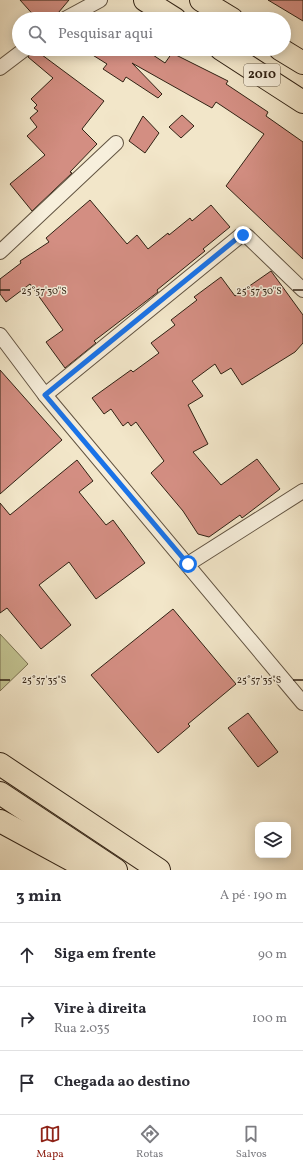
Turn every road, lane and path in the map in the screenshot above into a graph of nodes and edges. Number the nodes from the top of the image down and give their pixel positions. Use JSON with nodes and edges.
{"nodes":[{"id":1,"x":100,"y":0,"type":"edge"},
{"id":2,"x":145,"y":0,"type":"edge"},
{"id":3,"x":202,"y":0,"type":"edge"},
{"id":4,"x":78,"y":12,"type":"edge"},
{"id":5,"x":164,"y":12,"type":"edge"},
{"id":6,"x":221,"y":12,"type":"edge"},
{"id":7,"x":16,"y":56,"type":"edge"},
{"id":8,"x":232,"y":56,"type":"edge"},
{"id":9,"x":291,"y":56,"type":"edge"},
{"id":10,"x":303,"y":63,"type":"edge"},
{"id":11,"x":0,"y":68,"type":"edge"},
{"id":12,"x":303,"y":102,"type":"edge"},
{"id":13,"x":116,"y":143,"type":"dead end"},
{"id":14,"x":0,"y":252,"type":"edge"},
{"id":15,"x":303,"y":290,"type":"edge"},
{"id":16,"x":0,"y":335,"type":"edge"},
{"id":17,"x":45,"y":395,"type":"junction"},
{"id":18,"x":303,"y":491,"type":"edge"},
{"id":19,"x":188,"y":564,"type":"junction"},
{"id":20,"x":303,"y":703,"type":"edge"},
{"id":21,"x":0,"y":764,"type":"edge"},
{"id":22,"x":0,"y":793,"type":"edge"},
{"id":23,"x":0,"y":821,"type":"edge"},
{"id":24,"x":90,"y":870,"type":"edge"},
{"id":25,"x":116,"y":870,"type":"edge"},
{"id":26,"x":159,"y":870,"type":"edge"}],
"edges":[{"from":1,"to":4,"type":"street"},
{"from":2,"to":5,"type":"main road"},
{"from":3,"to":6,"type":"main road"},
{"from":7,"to":11,"type":"street"},
{"from":8,"to":12,"type":"main road","number":"2010"},
{"from":9,"to":10,"type":"main road","number":"2010"},
{"from":13,"to":14,"type":"street"},
{"from":15,"to":17,"type":"street"},
{"from":16,"to":17,"type":"street"},
{"from":17,"to":19,"type":"street"},
{"from":18,"to":19,"type":"street"},
{"from":19,"to":20,"type":"street"},
{"from":21,"to":26,"type":"main road"},
{"from":22,"to":25,"type":"main road"},
{"from":23,"to":24,"type":"main road"}]}
